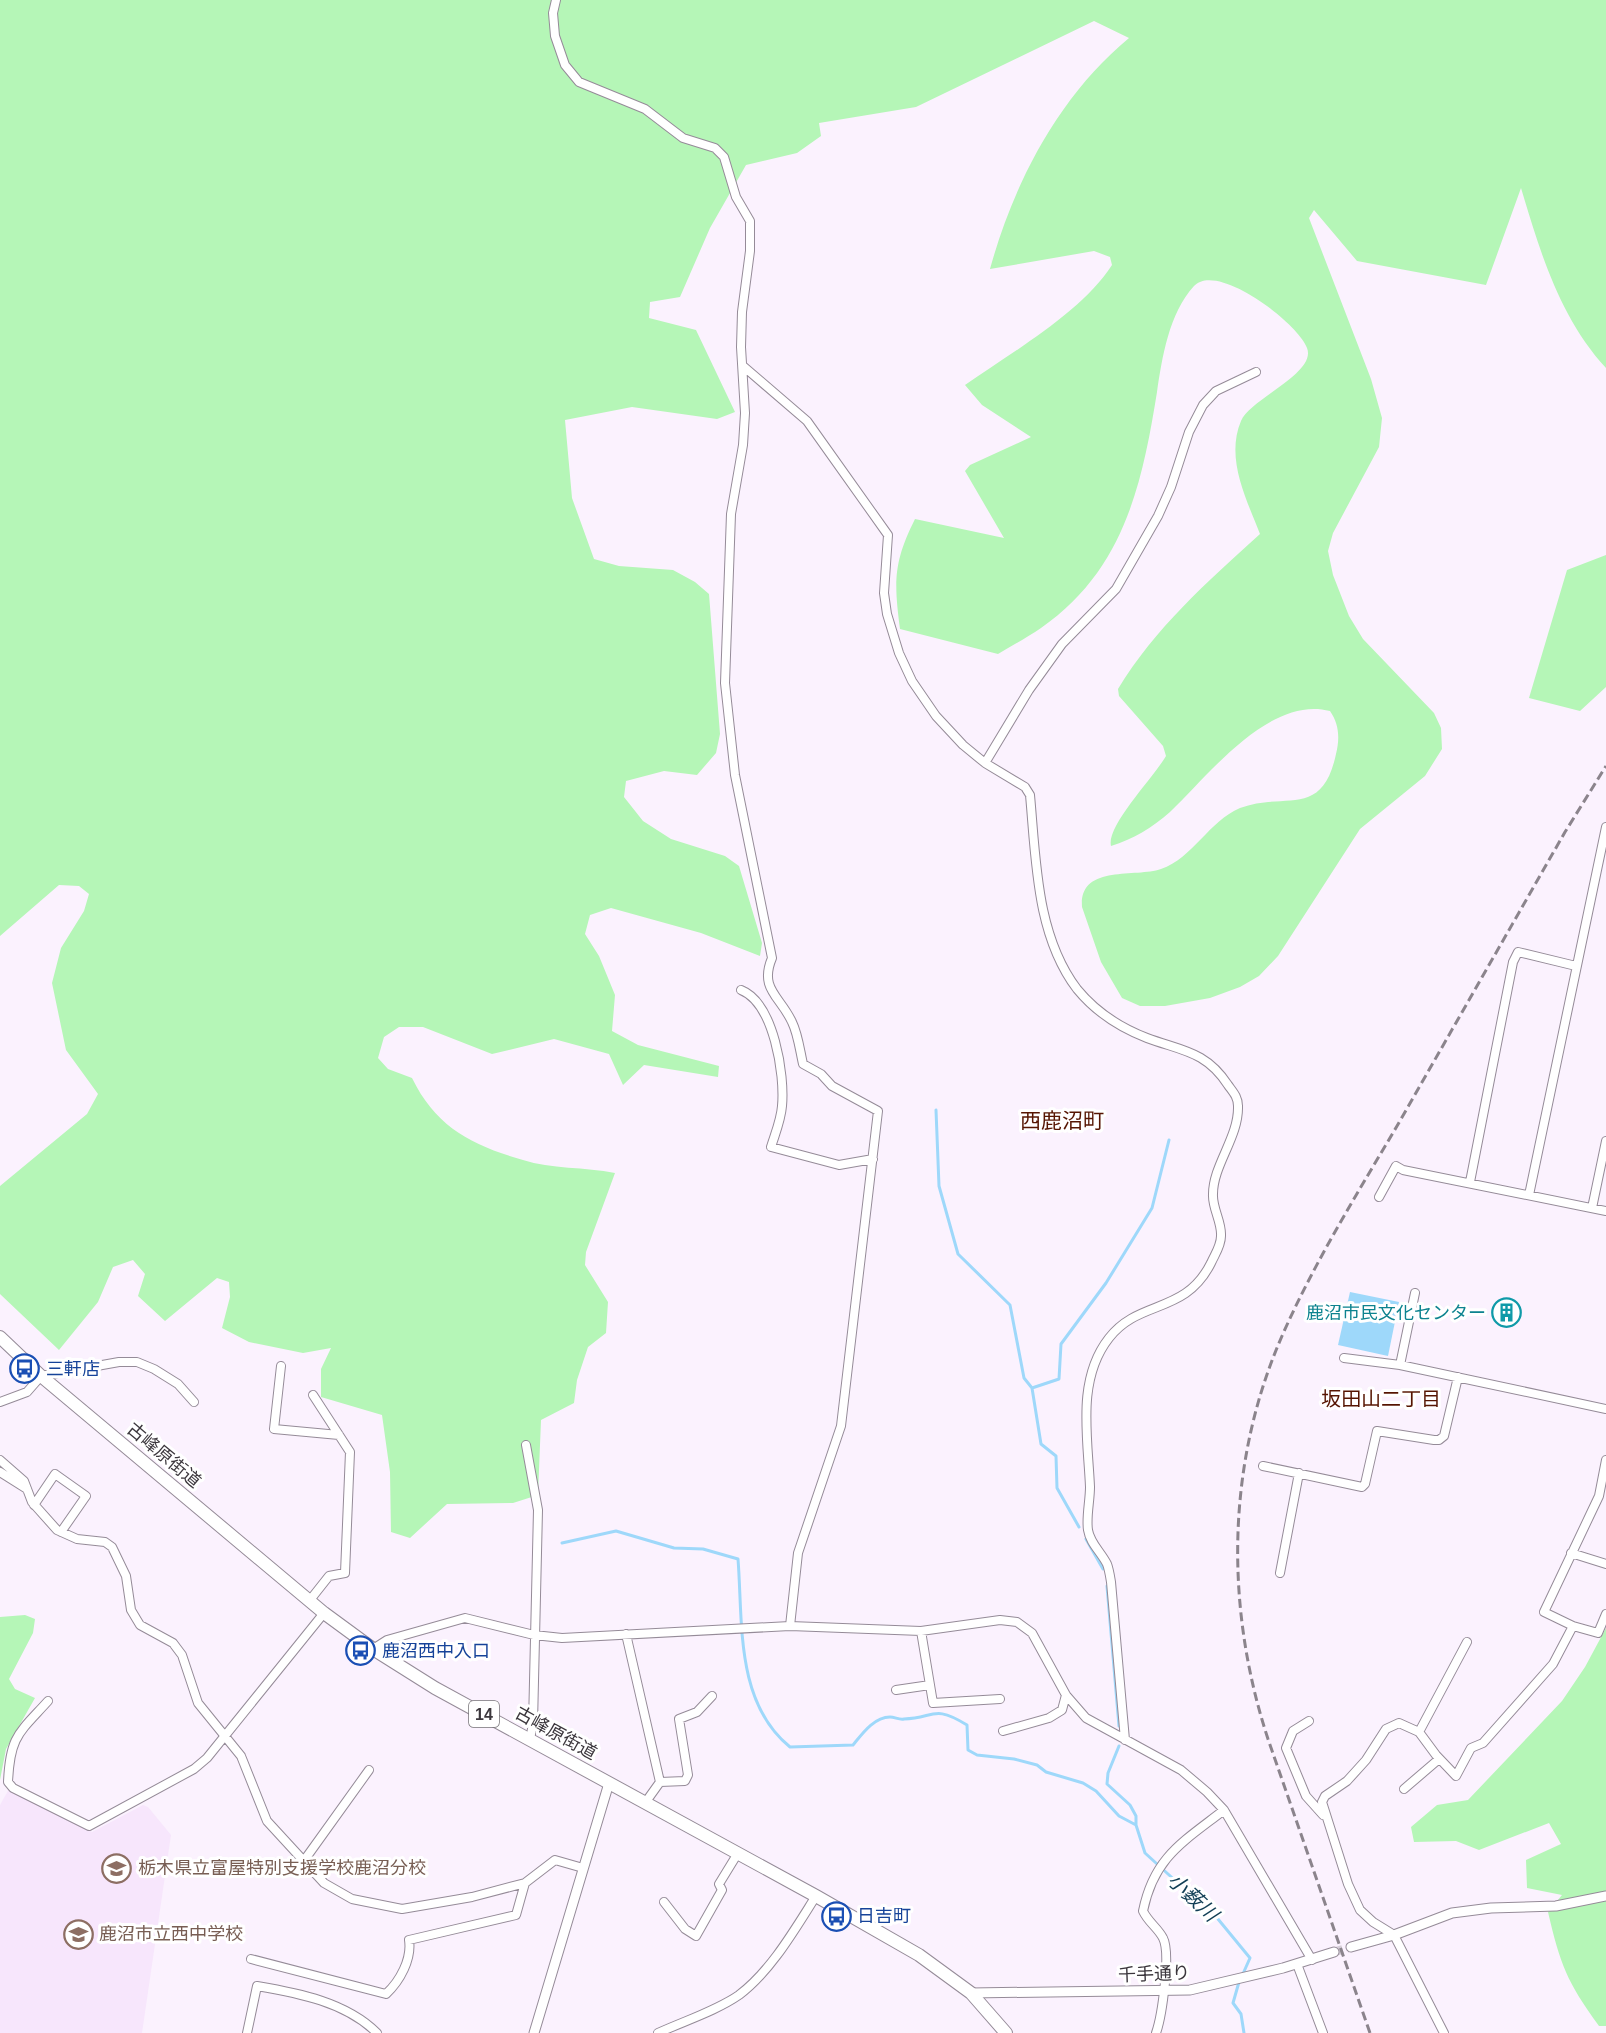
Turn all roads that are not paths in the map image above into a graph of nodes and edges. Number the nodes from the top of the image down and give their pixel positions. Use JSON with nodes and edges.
{"nodes":[{"id":1,"x":556,"y":0,"type":"edge"},
{"id":2,"x":743,"y":366,"type":"junction"},
{"id":3,"x":1256,"y":372,"type":"dead end"},
{"id":4,"x":985,"y":763,"type":"junction"},
{"id":5,"x":1606,"y":827,"type":"edge"},
{"id":6,"x":1576,"y":966,"type":"junction"},
{"id":7,"x":741,"y":990,"type":"dead end"},
{"id":8,"x":1606,"y":1141,"type":"edge"},
{"id":9,"x":873,"y":1159,"type":"junction"},
{"id":10,"x":1470,"y":1182,"type":"junction"},
{"id":11,"x":1529,"y":1195,"type":"junction"},
{"id":12,"x":1379,"y":1197,"type":"dead end"},
{"id":13,"x":1592,"y":1208,"type":"junction"},
{"id":14,"x":1606,"y":1211,"type":"edge"},
{"id":15,"x":1415,"y":1293,"type":"dead end"},
{"id":16,"x":0,"y":1337,"type":"edge"},
{"id":17,"x":1344,"y":1358,"type":"dead end"},
{"id":18,"x":1400,"y":1365,"type":"junction"},
{"id":19,"x":281,"y":1366,"type":"dead end"},
{"id":20,"x":41,"y":1376,"type":"junction"},
{"id":21,"x":1458,"y":1377,"type":"junction"},
{"id":22,"x":313,"y":1395,"type":"dead end"},
{"id":23,"x":0,"y":1402,"type":"edge"},
{"id":24,"x":194,"y":1402,"type":"dead end"},
{"id":25,"x":1606,"y":1409,"type":"edge"},
{"id":26,"x":339,"y":1435,"type":"junction"},
{"id":27,"x":526,"y":1445,"type":"dead end"},
{"id":28,"x":0,"y":1460,"type":"edge"},
{"id":29,"x":1606,"y":1460,"type":"edge"},
{"id":30,"x":1263,"y":1466,"type":"dead end"},
{"id":31,"x":0,"y":1472,"type":"edge"},
{"id":32,"x":1299,"y":1473,"type":"junction"},
{"id":33,"x":1605,"y":1476,"type":"edge"},
{"id":34,"x":27,"y":1489,"type":"junction"},
{"id":35,"x":34,"y":1505,"type":"junction"},
{"id":36,"x":61,"y":1532,"type":"junction"},
{"id":37,"x":1571,"y":1553,"type":"junction"},
{"id":38,"x":1606,"y":1564,"type":"edge"},
{"id":39,"x":1280,"y":1573,"type":"dead end"},
{"id":40,"x":310,"y":1600,"type":"junction"},
{"id":41,"x":324,"y":1613,"type":"junction"},
{"id":42,"x":1606,"y":1614,"type":"edge"},
{"id":43,"x":790,"y":1626,"type":"junction"},
{"id":44,"x":1573,"y":1626,"type":"junction"},
{"id":45,"x":921,"y":1631,"type":"junction"},
{"id":46,"x":626,"y":1634,"type":"junction"},
{"id":47,"x":534,"y":1635,"type":"junction"},
{"id":48,"x":1467,"y":1642,"type":"dead end"},
{"id":49,"x":374,"y":1649,"type":"junction"},
{"id":50,"x":930,"y":1685,"type":"junction"},
{"id":51,"x":896,"y":1690,"type":"dead end"},
{"id":52,"x":1066,"y":1695,"type":"junction"},
{"id":53,"x":712,"y":1696,"type":"dead end"},
{"id":54,"x":1000,"y":1699,"type":"dead end"},
{"id":55,"x":48,"y":1701,"type":"dead end"},
{"id":56,"x":1309,"y":1721,"type":"dead end"},
{"id":57,"x":1003,"y":1731,"type":"dead end"},
{"id":58,"x":1419,"y":1732,"type":"junction"},
{"id":59,"x":227,"y":1736,"type":"junction"},
{"id":60,"x":530,"y":1739,"type":"junction"},
{"id":61,"x":1125,"y":1740,"type":"junction"},
{"id":62,"x":1439,"y":1759,"type":"junction"},
{"id":63,"x":369,"y":1770,"type":"dead end"},
{"id":64,"x":660,"y":1782,"type":"junction"},
{"id":65,"x":609,"y":1783,"type":"junction"},
{"id":66,"x":1404,"y":1790,"type":"dead end"},
{"id":67,"x":645,"y":1803,"type":"junction"},
{"id":68,"x":1224,"y":1810,"type":"junction"},
{"id":69,"x":1325,"y":1819,"type":"junction"},
{"id":70,"x":738,"y":1853,"type":"junction"},
{"id":71,"x":303,"y":1862,"type":"junction"},
{"id":72,"x":584,"y":1868,"type":"junction"},
{"id":73,"x":525,"y":1883,"type":"junction"},
{"id":74,"x":816,"y":1896,"type":"junction"},
{"id":75,"x":1606,"y":1896,"type":"edge"},
{"id":76,"x":664,"y":1902,"type":"dead end"},
{"id":77,"x":1395,"y":1935,"type":"junction"},
{"id":78,"x":1351,"y":1947,"type":"tunnel mouth"},
{"id":79,"x":1334,"y":1952,"type":"tunnel mouth"},
{"id":80,"x":251,"y":1959,"type":"dead end"},
{"id":81,"x":1312,"y":1960,"type":"junction"},
{"id":82,"x":1297,"y":1964,"type":"junction"},
{"id":83,"x":1164,"y":1992,"type":"junction"},
{"id":84,"x":970,"y":1993,"type":"junction"},
{"id":85,"x":1160,"y":2020,"type":"junction"},
{"id":86,"x":247,"y":2033,"type":"edge"},
{"id":87,"x":377,"y":2033,"type":"edge"},
{"id":88,"x":534,"y":2033,"type":"edge"},
{"id":89,"x":658,"y":2033,"type":"edge"},
{"id":90,"x":1006,"y":2033,"type":"edge"},
{"id":91,"x":1156,"y":2033,"type":"edge"},
{"id":92,"x":1165,"y":2033,"type":"edge"},
{"id":93,"x":1323,"y":2033,"type":"edge"},
{"id":94,"x":1444,"y":2033,"type":"edge"}],
"edges":[{"from":1,"to":2,"type":"street"},
{"from":2,"to":4,"type":"street"},
{"from":2,"to":9,"type":"street"},
{"from":3,"to":4,"type":"street"},
{"from":4,"to":61,"type":"street"},
{"from":5,"to":6,"type":"street"},
{"from":6,"to":10,"type":"street"},
{"from":6,"to":11,"type":"street"},
{"from":7,"to":9,"type":"street"},
{"from":8,"to":13,"type":"street"},
{"from":9,"to":43,"type":"street"},
{"from":10,"to":11,"type":"street"},
{"from":10,"to":12,"type":"street"},
{"from":11,"to":13,"type":"street"},
{"from":13,"to":14,"type":"street"},
{"from":15,"to":18,"type":"street"},
{"from":16,"to":20,"type":"main road","name":"古峰原街道","number":"14"},
{"from":17,"to":18,"type":"street"},
{"from":18,"to":21,"type":"street"},
{"from":19,"to":26,"type":"street"},
{"from":20,"to":23,"type":"street"},
{"from":20,"to":24,"type":"street"},
{"from":20,"to":40,"type":"main road","name":"古峰原街道","number":"14"},
{"from":21,"to":25,"type":"street"},
{"from":21,"to":32,"type":"street"},
{"from":22,"to":26,"type":"street"},
{"from":26,"to":40,"type":"street"},
{"from":27,"to":47,"type":"street"},
{"from":28,"to":34,"type":"street"},
{"from":29,"to":33,"type":"street"},
{"from":30,"to":32,"type":"street"},
{"from":31,"to":34,"type":"street"},
{"from":32,"to":39,"type":"street"},
{"from":33,"to":37,"type":"street"},
{"from":34,"to":35,"type":"street"},
{"from":35,"to":36,"type":"street"},
{"from":35,"to":36,"type":"street"},
{"from":36,"to":59,"type":"street"},
{"from":37,"to":38,"type":"street"},
{"from":37,"to":44,"type":"street"},
{"from":40,"to":41,"type":"main road","name":"古峰原街道","number":"14"},
{"from":41,"to":49,"type":"main road","name":"古峰原街道","number":"14"},
{"from":41,"to":59,"type":"street"},
{"from":42,"to":44,"type":"street"},
{"from":43,"to":45,"type":"street"},
{"from":43,"to":46,"type":"street"},
{"from":44,"to":62,"type":"street"},
{"from":45,"to":50,"type":"street"},
{"from":45,"to":52,"type":"street"},
{"from":46,"to":47,"type":"street"},
{"from":46,"to":64,"type":"street"},
{"from":47,"to":49,"type":"street"},
{"from":47,"to":60,"type":"street"},
{"from":48,"to":58,"type":"street"},
{"from":49,"to":60,"type":"main road","name":"古峰原街道","number":"14"},
{"from":50,"to":51,"type":"street"},
{"from":50,"to":54,"type":"street"},
{"from":52,"to":57,"type":"street"},
{"from":52,"to":61,"type":"street"},
{"from":53,"to":64,"type":"street"},
{"from":55,"to":59,"type":"street"},
{"from":56,"to":69,"type":"street"},
{"from":58,"to":62,"type":"street"},
{"from":58,"to":69,"type":"street"},
{"from":59,"to":71,"type":"street"},
{"from":60,"to":65,"type":"main road","name":"古峰原街道","number":"14"},
{"from":61,"to":68,"type":"street"},
{"from":62,"to":66,"type":"street"},
{"from":63,"to":71,"type":"street"},
{"from":64,"to":67,"type":"street"},
{"from":65,"to":67,"type":"main road","name":"古峰原街道","number":"14"},
{"from":65,"to":72,"type":"street"},
{"from":67,"to":70,"type":"main road","name":"古峰原街道","number":"14"},
{"from":68,"to":81,"type":"street"},
{"from":68,"to":83,"type":"street"},
{"from":69,"to":77,"type":"street"},
{"from":70,"to":74,"type":"main road","name":"古峰原街道","number":"14"},
{"from":70,"to":76,"type":"street"},
{"from":71,"to":73,"type":"street"},
{"from":72,"to":73,"type":"street"},
{"from":72,"to":88,"type":"street"},
{"from":73,"to":80,"type":"street"},
{"from":74,"to":84,"type":"main road","name":"古峰原街道","number":"14"},
{"from":74,"to":89,"type":"street"},
{"from":75,"to":77,"type":"street"},
{"from":77,"to":78,"type":"street"},
{"from":77,"to":94,"type":"street"},
{"from":79,"to":81,"type":"street","name":"千手通り"},
{"from":81,"to":82,"type":"street","name":"千手通り"},
{"from":82,"to":83,"type":"street","name":"千手通り"},
{"from":82,"to":93,"type":"street"},
{"from":83,"to":84,"type":"street","name":"千手通り"},
{"from":83,"to":85,"type":"street"},
{"from":84,"to":90,"type":"main road","name":"古峰原街道","number":"14"},
{"from":85,"to":91,"type":"street"},
{"from":85,"to":92,"type":"street"},
{"from":86,"to":87,"type":"street"}]}
